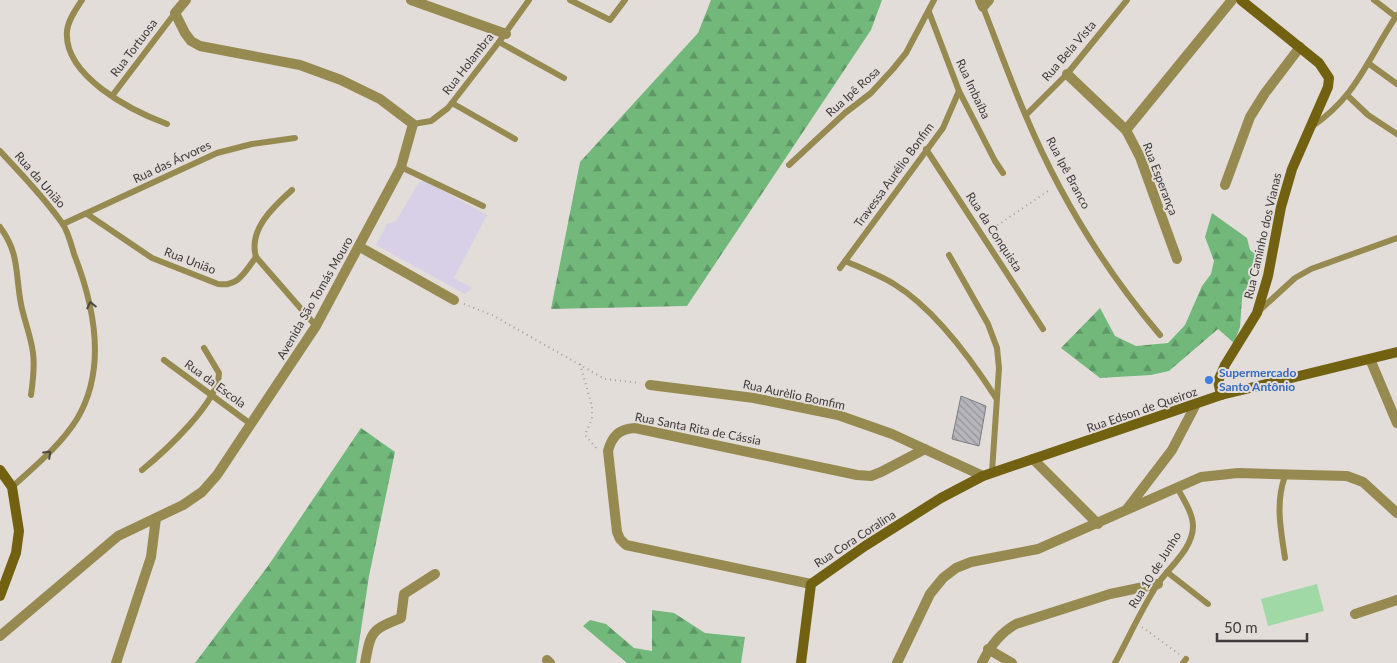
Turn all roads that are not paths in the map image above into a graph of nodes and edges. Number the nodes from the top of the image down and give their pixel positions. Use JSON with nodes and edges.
{"nodes":[{"id":1,"x":82,"y":0,"type":"edge"},
{"id":2,"x":186,"y":0,"type":"edge"},
{"id":3,"x":411,"y":0,"type":"edge"},
{"id":4,"x":529,"y":0,"type":"edge"},
{"id":5,"x":570,"y":0,"type":"edge"},
{"id":6,"x":625,"y":0,"type":"edge"},
{"id":7,"x":934,"y":0,"type":"edge"},
{"id":8,"x":1127,"y":0,"type":"edge"},
{"id":9,"x":1232,"y":0,"type":"edge"},
{"id":10,"x":1241,"y":0,"type":"edge"},
{"id":11,"x":1374,"y":0,"type":"edge"},
{"id":12,"x":984,"y":2,"type":"edge"},
{"id":13,"x":929,"y":12,"type":"junction"},
{"id":14,"x":175,"y":14,"type":"junction"},
{"id":15,"x":1396,"y":16,"type":"edge"},
{"id":16,"x":503,"y":38,"type":"junction"},
{"id":17,"x":1300,"y":47,"type":"junction"},
{"id":18,"x":1368,"y":63,"type":"junction"},
{"id":19,"x":1067,"y":74,"type":"junction"},
{"id":20,"x":564,"y":78,"type":"dead end"},
{"id":21,"x":1397,"y":84,"type":"edge"},
{"id":22,"x":959,"y":91,"type":"junction"},
{"id":23,"x":112,"y":96,"type":"junction"},
{"id":24,"x":1348,"y":96,"type":"junction"},
{"id":25,"x":452,"y":104,"type":"junction"},
{"id":26,"x":1026,"y":115,"type":"junction"},
{"id":27,"x":167,"y":124,"type":"dead end"},
{"id":28,"x":413,"y":124,"type":"junction"},
{"id":29,"x":1310,"y":128,"type":"junction"},
{"id":30,"x":1126,"y":130,"type":"junction"},
{"id":31,"x":1397,"y":134,"type":"edge"},
{"id":32,"x":295,"y":138,"type":"dead end"},
{"id":33,"x":515,"y":139,"type":"dead end"},
{"id":34,"x":926,"y":148,"type":"junction"},
{"id":35,"x":0,"y":151,"type":"edge"},
{"id":36,"x":789,"y":165,"type":"dead end"},
{"id":37,"x":402,"y":167,"type":"junction"},
{"id":38,"x":1003,"y":173,"type":"dead end"},
{"id":39,"x":1224,"y":185,"type":"dead end"},
{"id":40,"x":292,"y":190,"type":"dead end"},
{"id":41,"x":483,"y":206,"type":"dead end"},
{"id":42,"x":87,"y":214,"type":"junction"},
{"id":43,"x":63,"y":224,"type":"junction"},
{"id":44,"x":0,"y":228,"type":"edge"},
{"id":45,"x":1397,"y":238,"type":"edge"},
{"id":46,"x":360,"y":247,"type":"junction"},
{"id":47,"x":948,"y":255,"type":"dead end"},
{"id":48,"x":256,"y":257,"type":"junction"},
{"id":49,"x":1176,"y":259,"type":"dead end"},
{"id":50,"x":845,"y":261,"type":"junction"},
{"id":51,"x":840,"y":268,"type":"dead end"},
{"id":52,"x":454,"y":300,"type":"road end"},
{"id":53,"x":1257,"y":313,"type":"junction"},
{"id":54,"x":316,"y":326,"type":"junction"},
{"id":55,"x":1043,"y":329,"type":"dead end"},
{"id":56,"x":1160,"y":335,"type":"dead end"},
{"id":57,"x":204,"y":348,"type":"dead end"},
{"id":58,"x":1397,"y":352,"type":"edge"},
{"id":59,"x":1370,"y":359,"type":"junction"},
{"id":60,"x":164,"y":360,"type":"dead end"},
{"id":61,"x":650,"y":385,"type":"road end"},
{"id":62,"x":31,"y":395,"type":"dead end"},
{"id":63,"x":1221,"y":395,"type":"junction"},
{"id":64,"x":212,"y":396,"type":"junction"},
{"id":65,"x":996,"y":398,"type":"junction"},
{"id":66,"x":1196,"y":406,"type":"junction"},
{"id":67,"x":1397,"y":423,"type":"edge"},
{"id":68,"x":252,"y":425,"type":"junction"},
{"id":69,"x":925,"y":449,"type":"junction"},
{"id":70,"x":1033,"y":459,"type":"junction"},
{"id":71,"x":0,"y":470,"type":"edge"},
{"id":72,"x":142,"y":470,"type":"dead end"},
{"id":73,"x":988,"y":474,"type":"junction"},
{"id":74,"x":1284,"y":476,"type":"junction"},
{"id":75,"x":12,"y":487,"type":"junction"},
{"id":76,"x":1177,"y":488,"type":"junction"},
{"id":77,"x":1125,"y":512,"type":"junction"},
{"id":78,"x":1397,"y":513,"type":"edge"},
{"id":79,"x":156,"y":518,"type":"junction"},
{"id":80,"x":1098,"y":524,"type":"junction"},
{"id":81,"x":1285,"y":558,"type":"dead end"},
{"id":82,"x":1167,"y":572,"type":"junction"},
{"id":83,"x":435,"y":574,"type":"dead end"},
{"id":84,"x":811,"y":584,"type":"junction"},
{"id":85,"x":1158,"y":584,"type":"junction"},
{"id":86,"x":0,"y":596,"type":"edge"},
{"id":87,"x":1397,"y":600,"type":"edge"},
{"id":88,"x":1208,"y":604,"type":"dead end"},
{"id":89,"x":1355,"y":614,"type":"dead end"},
{"id":90,"x":0,"y":636,"type":"edge"},
{"id":91,"x":988,"y":649,"type":"junction"},
{"id":92,"x":116,"y":663,"type":"edge"},
{"id":93,"x":365,"y":663,"type":"edge"},
{"id":94,"x":801,"y":663,"type":"edge"},
{"id":95,"x":897,"y":663,"type":"edge"},
{"id":96,"x":982,"y":663,"type":"edge"},
{"id":97,"x":1012,"y":663,"type":"edge"},
{"id":98,"x":1115,"y":663,"type":"edge"}],
"edges":[{"from":1,"to":23,"type":"lane","name":"Rua Tortuosa"},
{"from":2,"to":14,"type":"street"},
{"from":3,"to":16,"type":"street"},
{"from":4,"to":16,"type":"lane","name":"Rua Holambra"},
{"from":5,"to":6,"type":"lane"},
{"from":7,"to":13,"type":"lane","name":"Rua Ipê Rosa"},
{"from":8,"to":19,"type":"lane","name":"Rua Bela Vista"},
{"from":9,"to":30,"type":"street"},
{"from":10,"to":17,"type":"street","name":"Rua Caminho dos Vianas"},
{"from":11,"to":15,"type":"lane"},
{"from":12,"to":26,"type":"lane","name":"Rua Ipê Branco"},
{"from":13,"to":22,"type":"lane","name":"Rua Imbaíba"},
{"from":13,"to":36,"type":"lane","name":"Rua Ipê Rosa"},
{"from":14,"to":23,"type":"lane","name":"Rua Tortuosa"},
{"from":14,"to":28,"type":"street"},
{"from":15,"to":18,"type":"lane"},
{"from":16,"to":20,"type":"lane"},
{"from":16,"to":25,"type":"lane","name":"Rua Holambra"},
{"from":17,"to":29,"type":"street","name":"Rua Caminho dos Vianas"},
{"from":17,"to":39,"type":"street"},
{"from":18,"to":21,"type":"lane"},
{"from":18,"to":24,"type":"lane"},
{"from":19,"to":26,"type":"lane","name":"Rua Bela Vista"},
{"from":19,"to":30,"type":"street","name":"Rua Esperança"},
{"from":22,"to":34,"type":"lane","name":"Travessa Aurélio Bonfim"},
{"from":22,"to":38,"type":"lane","name":"Rua Imbaíba"},
{"from":23,"to":27,"type":"lane","name":"Rua Tortuosa"},
{"from":24,"to":29,"type":"lane"},
{"from":24,"to":31,"type":"lane"},
{"from":25,"to":28,"type":"lane","name":"Rua Holambra"},
{"from":25,"to":33,"type":"lane"},
{"from":26,"to":56,"type":"lane","name":"Rua Ipê Branco"},
{"from":28,"to":37,"type":"street","name":"Avenida São Tomás Mouro"},
{"from":29,"to":53,"type":"street","name":"Rua Caminho dos Vianas"},
{"from":30,"to":49,"type":"street","name":"Rua Esperança"},
{"from":32,"to":42,"type":"lane","name":"Rua das Árvores"},
{"from":34,"to":50,"type":"lane","name":"Travessa Aurélio Bonfim"},
{"from":34,"to":55,"type":"lane","name":"Rua da Conquista"},
{"from":35,"to":43,"type":"lane","name":"Rua da União"},
{"from":37,"to":41,"type":"lane"},
{"from":37,"to":46,"type":"street","name":"Avenida São Tomás Mouro"},
{"from":40,"to":48,"type":"lane"},
{"from":42,"to":43,"type":"lane","name":"Rua das Árvores"},
{"from":42,"to":48,"type":"lane","name":"Rua União"},
{"from":75,"to":43,"type":"lane","one_way":true},
{"from":44,"to":62,"type":"lane"},
{"from":45,"to":53,"type":"lane"},
{"from":46,"to":52,"type":"street"},
{"from":46,"to":54,"type":"street","name":"Avenida São Tomás Mouro"},
{"from":47,"to":65,"type":"lane"},
{"from":48,"to":54,"type":"lane"},
{"from":50,"to":51,"type":"lane","name":"Travessa Aurélio Bonfim"},
{"from":50,"to":65,"type":"lane"},
{"from":53,"to":63,"type":"street","name":"Rua Caminho dos Vianas"},
{"from":54,"to":68,"type":"street","name":"Avenida São Tomás Mouro"},
{"from":57,"to":64,"type":"lane"},
{"from":58,"to":59,"type":"street","name":"Rua Edson de Queiroz"},
{"from":59,"to":63,"type":"street","name":"Rua Edson de Queiroz"},
{"from":59,"to":67,"type":"street"},
{"from":60,"to":64,"type":"lane","name":"Rua da Escola"},
{"from":61,"to":69,"type":"street","name":"Rua Aurèlio Bomfim"},
{"from":63,"to":66,"type":"street","name":"Rua Edson de Queiroz"},
{"from":64,"to":68,"type":"lane","name":"Rua da Escola"},
{"from":64,"to":72,"type":"lane"},
{"from":65,"to":73,"type":"lane"},
{"from":66,"to":70,"type":"street","name":"Rua Edson de Queiroz"},
{"from":66,"to":77,"type":"street"},
{"from":68,"to":79,"type":"street","name":"Avenida São Tomás Mouro"},
{"from":69,"to":73,"type":"street","name":"Rua Aurèlio Bomfim"},
{"from":69,"to":84,"type":"street","name":"Rua Santa Rita de Cássia"},
{"from":70,"to":73,"type":"street","name":"Rua Edson de Queiroz"},
{"from":70,"to":80,"type":"street"},
{"from":71,"to":75,"type":"street"},
{"from":73,"to":84,"type":"street","name":"Rua Cora Coralina"},
{"from":74,"to":76,"type":"street"},
{"from":74,"to":78,"type":"street"},
{"from":74,"to":81,"type":"lane"},
{"from":75,"to":86,"type":"street"},
{"from":76,"to":77,"type":"street"},
{"from":76,"to":82,"type":"lane","name":"Rua 10 de Junho"},
{"from":77,"to":80,"type":"street"},
{"from":79,"to":90,"type":"street","name":"Avenida São Tomás Mouro"},
{"from":79,"to":92,"type":"street"},
{"from":80,"to":95,"type":"street"},
{"from":82,"to":85,"type":"lane","name":"Rua 10 de Junho"},
{"from":82,"to":88,"type":"lane"},
{"from":83,"to":93,"type":"street"},
{"from":84,"to":94,"type":"street","name":"Rua Cora Coralina"},
{"from":85,"to":91,"type":"street"},
{"from":85,"to":98,"type":"lane","name":"Rua 10 de Junho"},
{"from":87,"to":89,"type":"street"},
{"from":91,"to":96,"type":"street"},
{"from":91,"to":97,"type":"street"}]}
